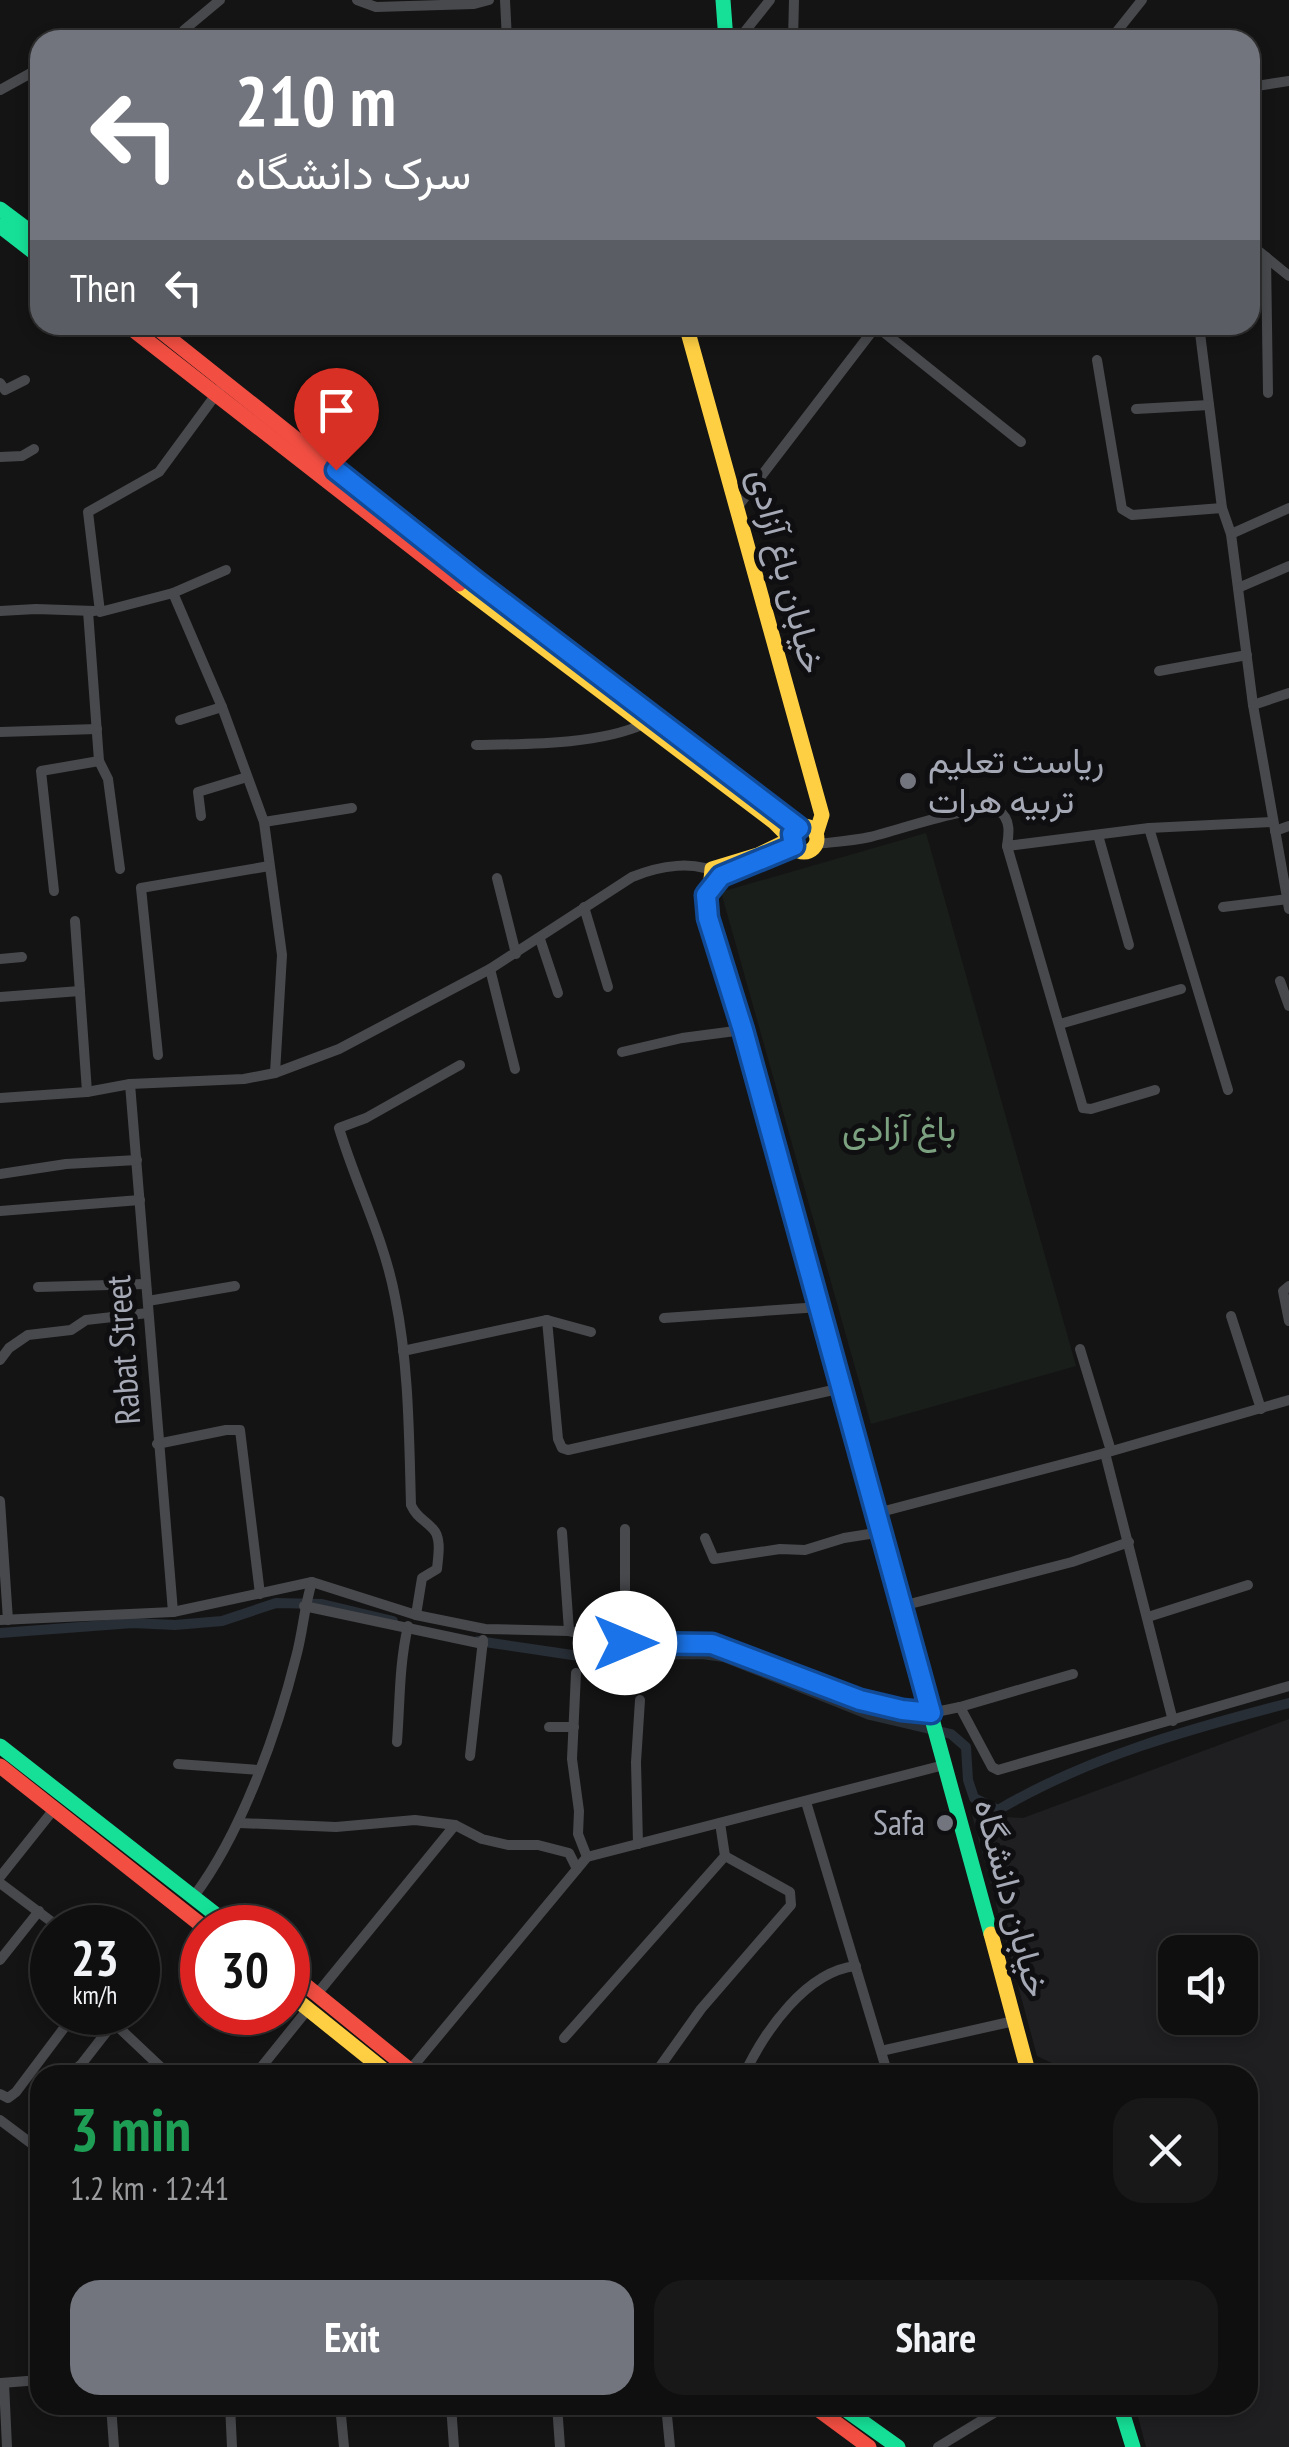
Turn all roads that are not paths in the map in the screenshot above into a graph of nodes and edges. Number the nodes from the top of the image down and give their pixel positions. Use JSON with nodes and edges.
{"nodes":[{"id":1,"x":220,"y":0,"type":"edge"},
{"id":2,"x":358,"y":0,"type":"edge"},
{"id":3,"x":490,"y":0,"type":"edge"},
{"id":4,"x":506,"y":0,"type":"edge"},
{"id":5,"x":723,"y":0,"type":"edge"},
{"id":6,"x":770,"y":0,"type":"edge"},
{"id":7,"x":794,"y":0,"type":"edge"},
{"id":8,"x":1142,"y":0,"type":"edge"},
{"id":9,"x":184,"y":30,"type":"edge"},
{"id":10,"x":507,"y":30,"type":"edge"},
{"id":11,"x":725,"y":30,"type":"edge"},
{"id":12,"x":746,"y":30,"type":"edge"},
{"id":13,"x":793,"y":30,"type":"edge"},
{"id":14,"x":1118,"y":30,"type":"edge"},
{"id":15,"x":30,"y":74,"type":"edge"},
{"id":16,"x":1289,"y":82,"type":"edge"},
{"id":17,"x":1260,"y":86,"type":"edge"},
{"id":18,"x":0,"y":90,"type":"edge"},
{"id":19,"x":0,"y":209,"type":"edge"},
{"id":20,"x":0,"y":226,"type":"edge"},
{"id":21,"x":30,"y":232,"type":"edge"},
{"id":22,"x":30,"y":249,"type":"edge"},
{"id":23,"x":1260,"y":253,"type":"edge"},
{"id":24,"x":1266,"y":258,"type":"junction"},
{"id":25,"x":1289,"y":276,"type":"edge"},
{"id":26,"x":142,"y":335,"type":"edge"},
{"id":27,"x":164,"y":335,"type":"edge"},
{"id":28,"x":689,"y":335,"type":"edge"},
{"id":29,"x":869,"y":335,"type":"edge"},
{"id":30,"x":889,"y":335,"type":"edge"},
{"id":31,"x":1199,"y":335,"type":"edge"},
{"id":32,"x":1097,"y":360,"type":"dead end"},
{"id":33,"x":25,"y":380,"type":"dead end"},
{"id":34,"x":0,"y":383,"type":"edge"},
{"id":35,"x":220,"y":388,"type":"junction"},
{"id":36,"x":1268,"y":394,"type":"dead end"},
{"id":37,"x":1209,"y":405,"type":"junction"},
{"id":38,"x":1136,"y":409,"type":"dead end"},
{"id":39,"x":1021,"y":442,"type":"dead end"},
{"id":40,"x":34,"y":449,"type":"dead end"},
{"id":41,"x":0,"y":457,"type":"edge"},
{"id":42,"x":738,"y":505,"type":"junction"},
{"id":43,"x":1222,"y":508,"type":"junction"},
{"id":44,"x":1289,"y":508,"type":"edge"},
{"id":45,"x":1231,"y":534,"type":"junction"},
{"id":46,"x":1289,"y":566,"type":"edge"},
{"id":47,"x":226,"y":570,"type":"dead end"},
{"id":48,"x":1238,"y":588,"type":"junction"},
{"id":49,"x":173,"y":593,"type":"junction"},
{"id":50,"x":94,"y":611,"type":"junction"},
{"id":51,"x":0,"y":612,"type":"edge"},
{"id":52,"x":1246,"y":655,"type":"junction"},
{"id":53,"x":1159,"y":671,"type":"dead end"},
{"id":54,"x":1289,"y":693,"type":"edge"},
{"id":55,"x":1253,"y":704,"type":"junction"},
{"id":56,"x":222,"y":707,"type":"junction"},
{"id":57,"x":180,"y":720,"type":"dead end"},
{"id":58,"x":644,"y":724,"type":"junction"},
{"id":59,"x":96,"y":729,"type":"junction"},
{"id":60,"x":0,"y":732,"type":"edge"},
{"id":61,"x":476,"y":745,"type":"dead end"},
{"id":62,"x":99,"y":761,"type":"junction"},
{"id":63,"x":247,"y":777,"type":"junction"},
{"id":64,"x":352,"y":808,"type":"dead end"},
{"id":65,"x":763,"y":814,"type":"junction"},
{"id":66,"x":201,"y":816,"type":"dead end"},
{"id":67,"x":264,"y":822,"type":"junction"},
{"id":68,"x":1274,"y":826,"type":"junction"},
{"id":69,"x":1289,"y":826,"type":"edge"},
{"id":70,"x":1149,"y":828,"type":"junction"},
{"id":71,"x":1098,"y":835,"type":"junction"},
{"id":72,"x":795,"y":838,"type":"junction"},
{"id":73,"x":816,"y":839,"type":"junction"},
{"id":74,"x":1007,"y":846,"type":"junction"},
{"id":75,"x":758,"y":855,"type":"junction"},
{"id":76,"x":269,"y":866,"type":"junction"},
{"id":77,"x":120,"y":869,"type":"dead end"},
{"id":78,"x":716,"y":872,"type":"junction"},
{"id":79,"x":497,"y":878,"type":"dead end"},
{"id":80,"x":54,"y":891,"type":"dead end"},
{"id":81,"x":1288,"y":903,"type":"edge"},
{"id":82,"x":584,"y":908,"type":"junction"},
{"id":83,"x":1223,"y":908,"type":"dead end"},
{"id":84,"x":75,"y":921,"type":"dead end"},
{"id":85,"x":540,"y":939,"type":"junction"},
{"id":86,"x":1128,"y":945,"type":"dead end"},
{"id":87,"x":516,"y":954,"type":"junction"},
{"id":88,"x":22,"y":957,"type":"dead end"},
{"id":89,"x":0,"y":960,"type":"edge"},
{"id":90,"x":490,"y":970,"type":"junction"},
{"id":91,"x":1281,"y":981,"type":"edge"},
{"id":92,"x":608,"y":987,"type":"dead end"},
{"id":93,"x":1181,"y":988,"type":"dead end"},
{"id":94,"x":80,"y":991,"type":"junction"},
{"id":95,"x":558,"y":993,"type":"dead end"},
{"id":96,"x":0,"y":997,"type":"edge"},
{"id":97,"x":1289,"y":1006,"type":"edge"},
{"id":98,"x":1060,"y":1024,"type":"junction"},
{"id":99,"x":743,"y":1030,"type":"junction"},
{"id":100,"x":622,"y":1052,"type":"dead end"},
{"id":101,"x":158,"y":1054,"type":"dead end"},
{"id":102,"x":460,"y":1066,"type":"dead end"},
{"id":103,"x":515,"y":1069,"type":"dead end"},
{"id":104,"x":275,"y":1073,"type":"junction"},
{"id":105,"x":130,"y":1084,"type":"junction"},
{"id":106,"x":1154,"y":1090,"type":"dead end"},
{"id":107,"x":1228,"y":1090,"type":"dead end"},
{"id":108,"x":87,"y":1092,"type":"junction"},
{"id":109,"x":0,"y":1098,"type":"edge"},
{"id":110,"x":137,"y":1160,"type":"junction"},
{"id":111,"x":0,"y":1174,"type":"edge"},
{"id":112,"x":140,"y":1200,"type":"junction"},
{"id":113,"x":0,"y":1212,"type":"edge"},
{"id":114,"x":146,"y":1284,"type":"junction"},
{"id":115,"x":235,"y":1286,"type":"dead end"},
{"id":116,"x":1289,"y":1286,"type":"edge"},
{"id":117,"x":38,"y":1287,"type":"dead end"},
{"id":118,"x":148,"y":1307,"type":"junction"},
{"id":119,"x":820,"y":1307,"type":"junction"},
{"id":120,"x":1231,"y":1316,"type":"dead end"},
{"id":121,"x":664,"y":1318,"type":"dead end"},
{"id":122,"x":546,"y":1320,"type":"junction"},
{"id":123,"x":1289,"y":1321,"type":"edge"},
{"id":124,"x":591,"y":1332,"type":"dead end"},
{"id":125,"x":1080,"y":1349,"type":"dead end"},
{"id":126,"x":403,"y":1350,"type":"junction"},
{"id":127,"x":0,"y":1360,"type":"edge"},
{"id":128,"x":842,"y":1388,"type":"junction"},
{"id":129,"x":1289,"y":1400,"type":"edge"},
{"id":130,"x":1261,"y":1409,"type":"junction"},
{"id":131,"x":156,"y":1444,"type":"junction"},
{"id":132,"x":1108,"y":1452,"type":"junction"},
{"id":133,"x":0,"y":1501,"type":"edge"},
{"id":134,"x":877,"y":1513,"type":"junction"},
{"id":135,"x":625,"y":1529,"type":"dead end"},
{"id":136,"x":562,"y":1532,"type":"dead end"},
{"id":137,"x":882,"y":1532,"type":"junction"},
{"id":138,"x":705,"y":1538,"type":"dead end"},
{"id":139,"x":1129,"y":1542,"type":"junction"},
{"id":140,"x":312,"y":1582,"type":"junction"},
{"id":141,"x":1248,"y":1585,"type":"dead end"},
{"id":142,"x":260,"y":1594,"type":"junction"},
{"id":143,"x":304,"y":1606,"type":"junction"},
{"id":144,"x":902,"y":1606,"type":"junction"},
{"id":145,"x":173,"y":1612,"type":"junction"},
{"id":146,"x":416,"y":1616,"type":"junction"},
{"id":147,"x":1148,"y":1617,"type":"junction"},
{"id":148,"x":4,"y":1620,"type":"edge"},
{"id":149,"x":408,"y":1626,"type":"junction"},
{"id":150,"x":485,"y":1629,"type":"junction"},
{"id":151,"x":568,"y":1631,"type":"junction"},
{"id":152,"x":625,"y":1643,"type":"junction"},
{"id":153,"x":483,"y":1644,"type":"junction"},
{"id":154,"x":576,"y":1674,"type":"dead end"},
{"id":155,"x":1073,"y":1674,"type":"dead end"},
{"id":156,"x":1289,"y":1686,"type":"edge"},
{"id":157,"x":640,"y":1700,"type":"dead end"},
{"id":158,"x":960,"y":1706,"type":"junction"},
{"id":159,"x":1173,"y":1722,"type":"junction"},
{"id":160,"x":933,"y":1725,"type":"junction"},
{"id":161,"x":549,"y":1727,"type":"dead end"},
{"id":162,"x":574,"y":1728,"type":"junction"},
{"id":163,"x":397,"y":1742,"type":"dead end"},
{"id":164,"x":0,"y":1746,"type":"edge"},
{"id":165,"x":470,"y":1756,"type":"dead end"},
{"id":166,"x":178,"y":1764,"type":"dead end"},
{"id":167,"x":944,"y":1765,"type":"junction"},
{"id":168,"x":0,"y":1766,"type":"edge"},
{"id":169,"x":258,"y":1770,"type":"junction"},
{"id":170,"x":60,"y":1802,"type":"junction"},
{"id":171,"x":806,"y":1802,"type":"junction"},
{"id":172,"x":238,"y":1823,"type":"junction"},
{"id":173,"x":720,"y":1823,"type":"junction"},
{"id":174,"x":455,"y":1825,"type":"junction"},
{"id":175,"x":638,"y":1844,"type":"junction"},
{"id":176,"x":587,"y":1856,"type":"junction"},
{"id":177,"x":725,"y":1856,"type":"junction"},
{"id":178,"x":577,"y":1869,"type":"junction"},
{"id":179,"x":0,"y":1880,"type":"edge"},
{"id":180,"x":194,"y":1896,"type":"junction"},
{"id":181,"x":31,"y":1905,"type":"edge"},
{"id":182,"x":205,"y":1905,"type":"edge"},
{"id":183,"x":180,"y":1907,"type":"edge"},
{"id":184,"x":30,"y":1922,"type":"edge"},
{"id":185,"x":0,"y":1960,"type":"edge"},
{"id":186,"x":856,"y":1966,"type":"junction"},
{"id":187,"x":310,"y":1988,"type":"edge"},
{"id":188,"x":317,"y":1994,"type":"junction"},
{"id":189,"x":310,"y":2011,"type":"edge"},
{"id":190,"x":1014,"y":2021,"type":"junction"},
{"id":191,"x":59,"y":2035,"type":"edge"},
{"id":192,"x":104,"y":2035,"type":"edge"},
{"id":193,"x":127,"y":2035,"type":"edge"},
{"id":194,"x":287,"y":2035,"type":"edge"},
{"id":195,"x":564,"y":2038,"type":"dead end"},
{"id":196,"x":881,"y":2052,"type":"junction"},
{"id":197,"x":36,"y":2065,"type":"edge"},
{"id":198,"x":80,"y":2065,"type":"edge"},
{"id":199,"x":158,"y":2065,"type":"edge"},
{"id":200,"x":263,"y":2065,"type":"edge"},
{"id":201,"x":378,"y":2065,"type":"edge"},
{"id":202,"x":401,"y":2065,"type":"edge"},
{"id":203,"x":418,"y":2065,"type":"edge"},
{"id":204,"x":661,"y":2065,"type":"edge"},
{"id":205,"x":749,"y":2065,"type":"edge"},
{"id":206,"x":885,"y":2065,"type":"edge"},
{"id":207,"x":1026,"y":2065,"type":"edge"},
{"id":208,"x":30,"y":2073,"type":"edge"},
{"id":209,"x":0,"y":2094,"type":"edge"},
{"id":210,"x":0,"y":2120,"type":"edge"},
{"id":211,"x":30,"y":2142,"type":"edge"},
{"id":212,"x":30,"y":2381,"type":"edge"},
{"id":213,"x":2,"y":2383,"type":"edge"},
{"id":214,"x":112,"y":2415,"type":"edge"},
{"id":215,"x":230,"y":2415,"type":"edge"},
{"id":216,"x":341,"y":2415,"type":"edge"},
{"id":217,"x":452,"y":2415,"type":"edge"},
{"id":218,"x":557,"y":2415,"type":"edge"},
{"id":219,"x":667,"y":2415,"type":"edge"},
{"id":220,"x":826,"y":2415,"type":"edge"},
{"id":221,"x":856,"y":2415,"type":"edge"},
{"id":222,"x":991,"y":2415,"type":"edge"},
{"id":223,"x":1123,"y":2415,"type":"edge"},
{"id":224,"x":7,"y":2447,"type":"edge"},
{"id":225,"x":114,"y":2447,"type":"edge"},
{"id":226,"x":232,"y":2447,"type":"edge"},
{"id":227,"x":344,"y":2447,"type":"edge"},
{"id":228,"x":454,"y":2447,"type":"edge"},
{"id":229,"x":560,"y":2447,"type":"edge"},
{"id":230,"x":670,"y":2447,"type":"edge"},
{"id":231,"x":869,"y":2447,"type":"edge"},
{"id":232,"x":898,"y":2447,"type":"edge"},
{"id":233,"x":938,"y":2447,"type":"edge"},
{"id":234,"x":1133,"y":2447,"type":"edge"}],
"edges":[{"from":1,"to":9,"type":"street"},
{"from":2,"to":3,"type":"street"},
{"from":4,"to":10,"type":"street"},
{"from":5,"to":11,"type":"main road"},
{"from":6,"to":12,"type":"street"},
{"from":7,"to":13,"type":"street"},
{"from":8,"to":14,"type":"street"},
{"from":15,"to":18,"type":"street"},
{"from":16,"to":17,"type":"street"},
{"from":19,"to":21,"type":"main road"},
{"from":20,"to":22,"type":"main road"},
{"from":23,"to":24,"type":"street"},
{"from":24,"to":25,"type":"street"},
{"from":24,"to":36,"type":"street"},
{"from":26,"to":35,"type":"main road"},
{"from":27,"to":35,"type":"main road"},
{"from":28,"to":42,"type":"main road","name":"خیابان باغ آزادی"},
{"from":29,"to":42,"type":"street"},
{"from":30,"to":39,"type":"street"},
{"from":31,"to":37,"type":"street"},
{"from":32,"to":43,"type":"street"},
{"from":33,"to":34,"type":"street"},
{"from":35,"to":50,"type":"street"},
{"from":35,"to":58,"type":"main road"},
{"from":35,"to":72,"type":"main road"},
{"from":37,"to":38,"type":"street"},
{"from":37,"to":43,"type":"street"},
{"from":40,"to":41,"type":"street"},
{"from":42,"to":73,"type":"main road","name":"خیابان باغ آزادی"},
{"from":43,"to":45,"type":"street"},
{"from":44,"to":45,"type":"street"},
{"from":45,"to":48,"type":"street"},
{"from":46,"to":48,"type":"street"},
{"from":47,"to":49,"type":"street"},
{"from":48,"to":52,"type":"street"},
{"from":49,"to":50,"type":"street"},
{"from":49,"to":56,"type":"street"},
{"from":50,"to":51,"type":"street"},
{"from":50,"to":59,"type":"street"},
{"from":52,"to":53,"type":"street"},
{"from":52,"to":55,"type":"street"},
{"from":54,"to":55,"type":"street"},
{"from":55,"to":68,"type":"street"},
{"from":56,"to":57,"type":"street"},
{"from":56,"to":63,"type":"street"},
{"from":58,"to":61,"type":"street"},
{"from":58,"to":65,"type":"main road"},
{"from":59,"to":60,"type":"street"},
{"from":59,"to":62,"type":"street"},
{"from":62,"to":77,"type":"street"},
{"from":62,"to":80,"type":"street"},
{"from":63,"to":66,"type":"street"},
{"from":63,"to":67,"type":"street"},
{"from":64,"to":67,"type":"street"},
{"from":65,"to":72,"type":"main road"},
{"from":65,"to":75,"type":"main road"},
{"from":67,"to":76,"type":"street"},
{"from":68,"to":69,"type":"street"},
{"from":68,"to":70,"type":"street"},
{"from":68,"to":81,"type":"street"},
{"from":70,"to":71,"type":"street"},
{"from":70,"to":107,"type":"street"},
{"from":71,"to":74,"type":"street"},
{"from":71,"to":86,"type":"street"},
{"from":72,"to":73,"type":"main road"},
{"from":72,"to":75,"type":"main road"},
{"from":72,"to":78,"type":"main road"},
{"from":73,"to":74,"type":"street"},
{"from":74,"to":98,"type":"street"},
{"from":75,"to":78,"type":"main road"},
{"from":76,"to":101,"type":"street"},
{"from":76,"to":104,"type":"street"},
{"from":78,"to":82,"type":"street"},
{"from":78,"to":99,"type":"main road","name":"خیابان دانشگاه"},
{"from":79,"to":87,"type":"street"},
{"from":81,"to":83,"type":"street"},
{"from":82,"to":85,"type":"street"},
{"from":82,"to":92,"type":"street"},
{"from":84,"to":94,"type":"street"},
{"from":85,"to":87,"type":"street"},
{"from":85,"to":95,"type":"street"},
{"from":87,"to":90,"type":"street"},
{"from":88,"to":89,"type":"street"},
{"from":90,"to":103,"type":"street"},
{"from":90,"to":104,"type":"street"},
{"from":91,"to":97,"type":"street"},
{"from":93,"to":98,"type":"street"},
{"from":94,"to":96,"type":"street"},
{"from":94,"to":108,"type":"street"},
{"from":98,"to":106,"type":"street"},
{"from":99,"to":100,"type":"street"},
{"from":99,"to":119,"type":"main road","name":"خیابان دانشگاه"},
{"from":102,"to":126,"type":"street"},
{"from":104,"to":105,"type":"street"},
{"from":105,"to":108,"type":"street"},
{"from":105,"to":110,"type":"street","name":"Rabat Street"},
{"from":108,"to":109,"type":"street"},
{"from":110,"to":111,"type":"street"},
{"from":110,"to":112,"type":"street","name":"Rabat Street"},
{"from":112,"to":113,"type":"street"},
{"from":112,"to":114,"type":"street","name":"Rabat Street"},
{"from":114,"to":117,"type":"street"},
{"from":114,"to":118,"type":"street","name":"Rabat Street"},
{"from":115,"to":118,"type":"street"},
{"from":116,"to":123,"type":"street"},
{"from":118,"to":127,"type":"street"},
{"from":118,"to":131,"type":"street","name":"Rabat Street"},
{"from":119,"to":121,"type":"street"},
{"from":119,"to":128,"type":"main road","name":"خیابان دانشگاه"},
{"from":120,"to":130,"type":"street"},
{"from":122,"to":124,"type":"street"},
{"from":122,"to":126,"type":"street"},
{"from":122,"to":128,"type":"street"},
{"from":125,"to":132,"type":"street"},
{"from":126,"to":146,"type":"street"},
{"from":128,"to":134,"type":"main road","name":"خیابان دانشگاه"},
{"from":129,"to":130,"type":"street"},
{"from":130,"to":132,"type":"street"},
{"from":131,"to":142,"type":"street"},
{"from":131,"to":145,"type":"street","name":"Rabat Street"},
{"from":132,"to":134,"type":"street"},
{"from":132,"to":139,"type":"street"},
{"from":133,"to":148,"type":"street"},
{"from":134,"to":137,"type":"main road","name":"خیابان دانشگاه"},
{"from":135,"to":152,"type":"street"},
{"from":136,"to":151,"type":"street"},
{"from":137,"to":138,"type":"street"},
{"from":137,"to":144,"type":"main road","name":"خیابان دانشگاه"},
{"from":139,"to":144,"type":"street"},
{"from":139,"to":147,"type":"street"},
{"from":140,"to":142,"type":"street"},
{"from":140,"to":143,"type":"street"},
{"from":140,"to":146,"type":"street"},
{"from":141,"to":147,"type":"street"},
{"from":142,"to":145,"type":"street"},
{"from":143,"to":149,"type":"street"},
{"from":143,"to":169,"type":"street"},
{"from":144,"to":160,"type":"main road","name":"خیابان دانشگاه"},
{"from":145,"to":148,"type":"street"},
{"from":146,"to":150,"type":"street"},
{"from":147,"to":159,"type":"street"},
{"from":149,"to":153,"type":"street"},
{"from":149,"to":163,"type":"street"},
{"from":150,"to":151,"type":"street"},
{"from":150,"to":153,"type":"street"},
{"from":151,"to":152,"type":"street"},
{"from":152,"to":160,"type":"street"},
{"from":153,"to":165,"type":"street"},
{"from":154,"to":162,"type":"street"},
{"from":155,"to":158,"type":"street"},
{"from":156,"to":159,"type":"street"},
{"from":157,"to":175,"type":"street"},
{"from":158,"to":159,"type":"street"},
{"from":158,"to":160,"type":"street"},
{"from":160,"to":167,"type":"main road","name":"خیابان دانشگاه"},
{"from":161,"to":162,"type":"street"},
{"from":162,"to":176,"type":"street"},
{"from":164,"to":170,"type":"main road"},
{"from":166,"to":169,"type":"street"},
{"from":167,"to":171,"type":"street"},
{"from":167,"to":190,"type":"main road","name":"خیابان دانشگاه"},
{"from":168,"to":170,"type":"main road"},
{"from":169,"to":172,"type":"street"},
{"from":170,"to":179,"type":"street"},
{"from":170,"to":180,"type":"main road"},
{"from":170,"to":183,"type":"main road"},
{"from":171,"to":173,"type":"street"},
{"from":171,"to":186,"type":"street"},
{"from":172,"to":174,"type":"street"},
{"from":172,"to":180,"type":"street"},
{"from":173,"to":175,"type":"street"},
{"from":173,"to":177,"type":"street"},
{"from":174,"to":178,"type":"street"},
{"from":174,"to":188,"type":"street"},
{"from":175,"to":176,"type":"street"},
{"from":176,"to":178,"type":"street"},
{"from":177,"to":195,"type":"street"},
{"from":177,"to":204,"type":"street"},
{"from":178,"to":203,"type":"street"},
{"from":179,"to":181,"type":"street"},
{"from":180,"to":182,"type":"main road"},
{"from":184,"to":185,"type":"street"},
{"from":186,"to":196,"type":"street"},
{"from":186,"to":205,"type":"street"},
{"from":187,"to":188,"type":"main road"},
{"from":188,"to":202,"type":"main road"},
{"from":189,"to":201,"type":"main road"},
{"from":190,"to":196,"type":"street"},
{"from":190,"to":207,"type":"main road","name":"خیابان دانشگاه"},
{"from":191,"to":197,"type":"street"},
{"from":192,"to":198,"type":"street"},
{"from":193,"to":199,"type":"street"},
{"from":194,"to":200,"type":"street"},
{"from":196,"to":206,"type":"street"},
{"from":208,"to":209,"type":"street"},
{"from":210,"to":211,"type":"street"},
{"from":212,"to":213,"type":"street"},
{"from":213,"to":224,"type":"street"},
{"from":214,"to":225,"type":"street"},
{"from":215,"to":226,"type":"street"},
{"from":216,"to":227,"type":"street"},
{"from":217,"to":228,"type":"street"},
{"from":218,"to":229,"type":"street"},
{"from":219,"to":230,"type":"street"},
{"from":220,"to":231,"type":"main road"},
{"from":221,"to":232,"type":"main road"},
{"from":222,"to":233,"type":"street"},
{"from":223,"to":234,"type":"main road"}]}
